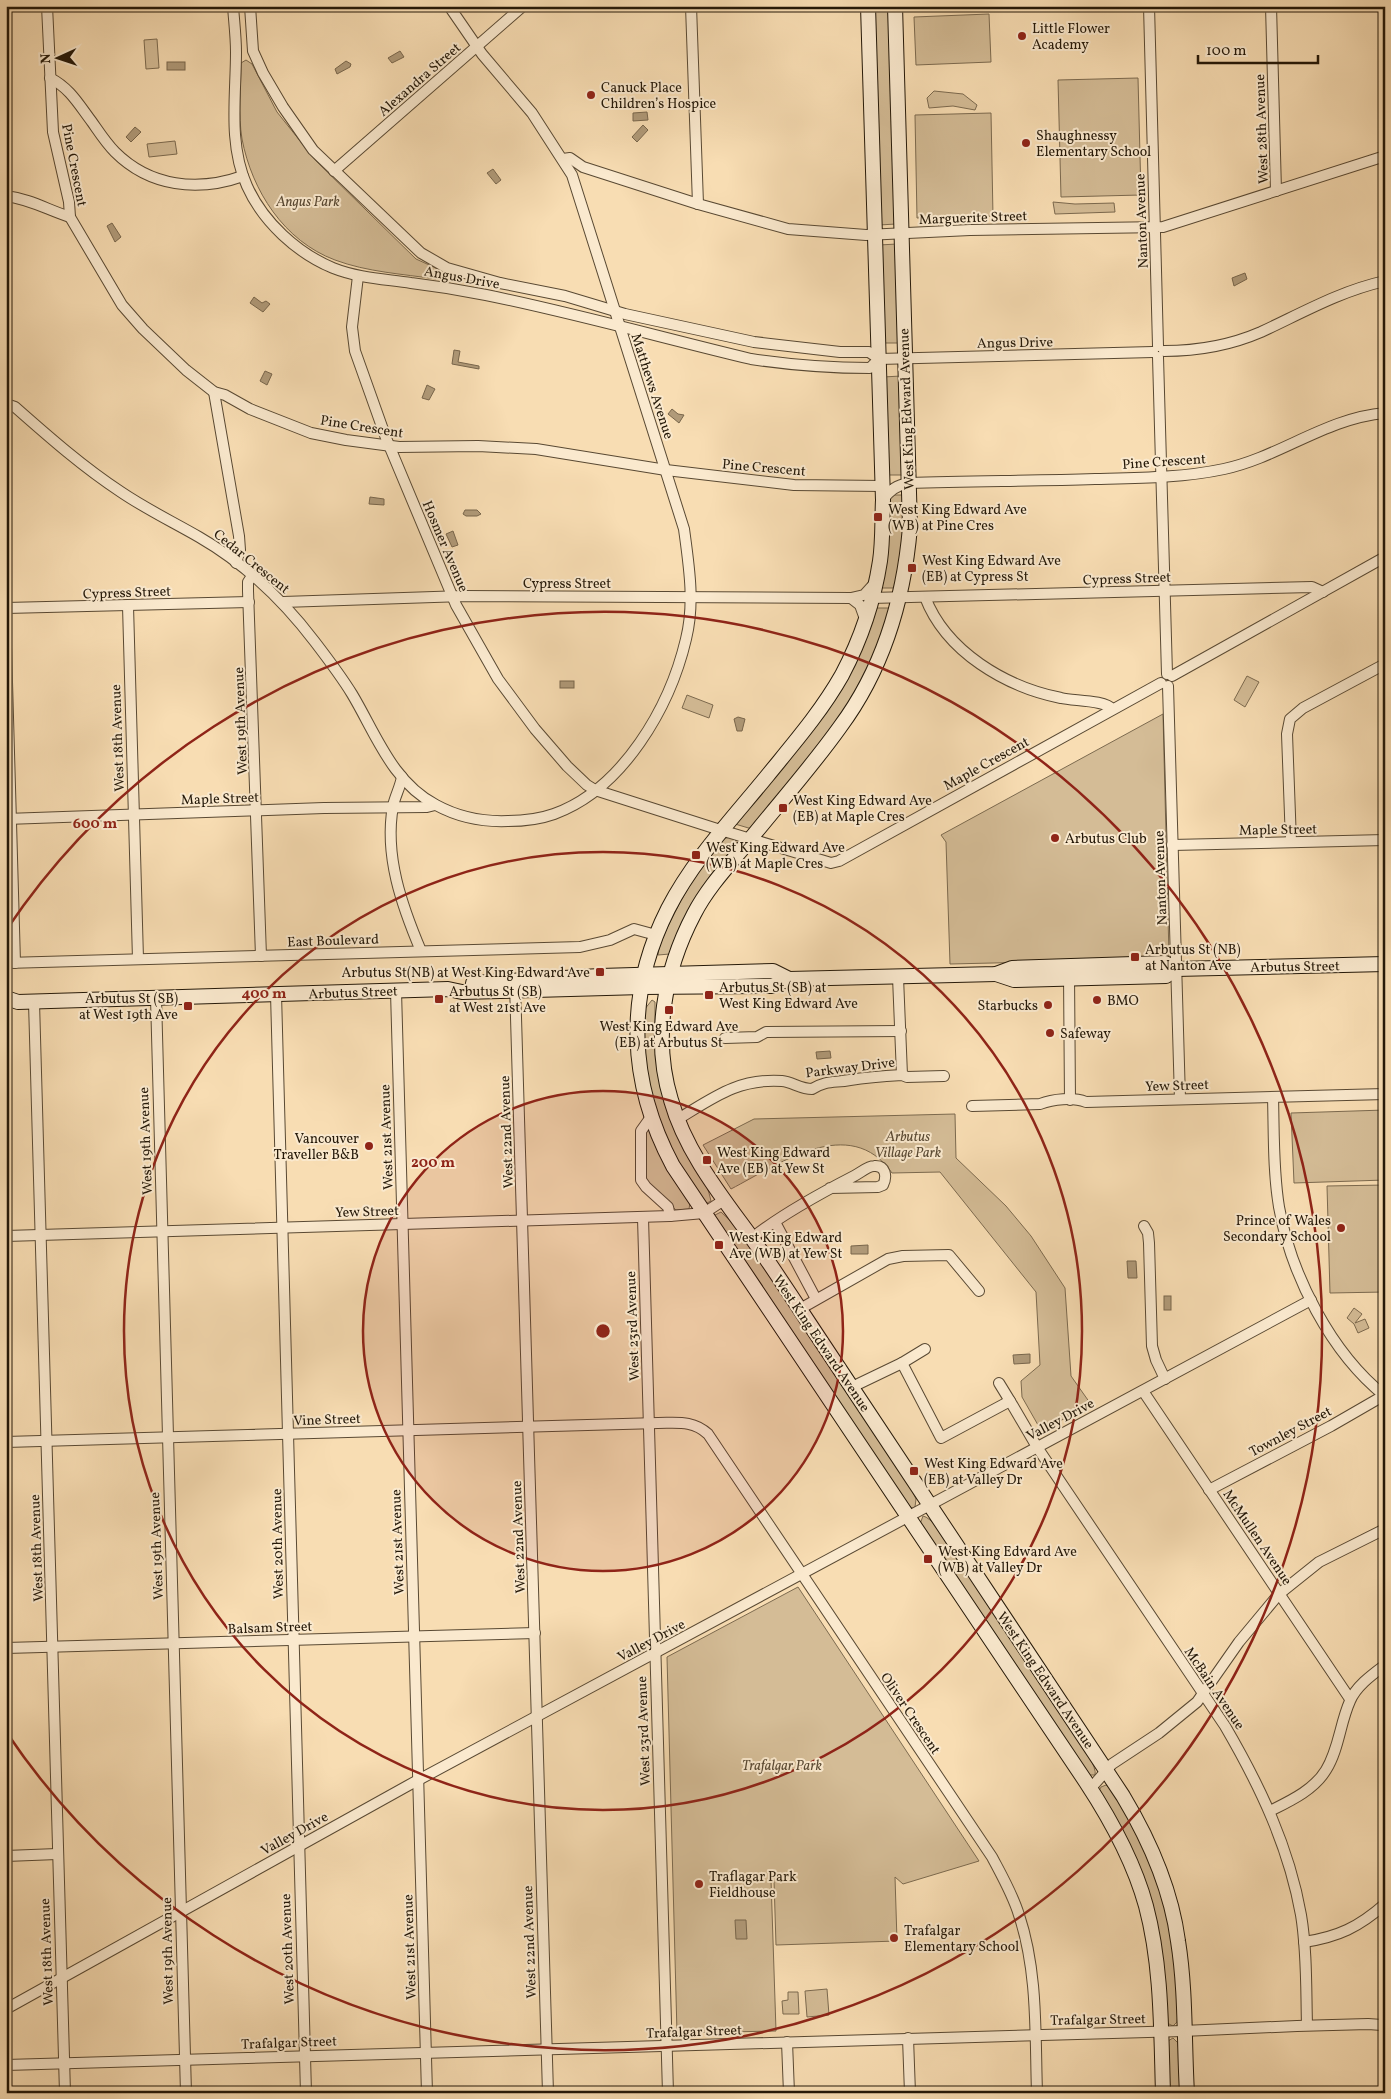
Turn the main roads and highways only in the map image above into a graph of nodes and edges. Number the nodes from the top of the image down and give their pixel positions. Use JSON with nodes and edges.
{"nodes":[{"id":1,"x":868,"y":6,"type":"edge"},
{"id":2,"x":895,"y":6,"type":"edge"},
{"id":3,"x":1385,"y":964,"type":"edge"},
{"id":4,"x":643,"y":980,"type":"junction"},
{"id":5,"x":669,"y":980,"type":"junction"},
{"id":6,"x":10,"y":1003,"type":"edge"},
{"id":7,"x":1163,"y":2093,"type":"edge"},
{"id":8,"x":1186,"y":2093,"type":"edge"}],
"edges":[{"from":1,"to":4,"type":"main road","name":"West King Edward Avenue"},
{"from":2,"to":5,"type":"main road","name":"West King Edward Avenue"},
{"from":3,"to":5,"type":"main road","name":"Arbutus Street"},
{"from":4,"to":5,"type":"main road","name":"Arbutus Street"},
{"from":4,"to":6,"type":"main road","name":"Arbutus Street"},
{"from":4,"to":7,"type":"main road","name":"West King Edward Avenue"},
{"from":5,"to":8,"type":"main road","name":"West King Edward Avenue"}]}
